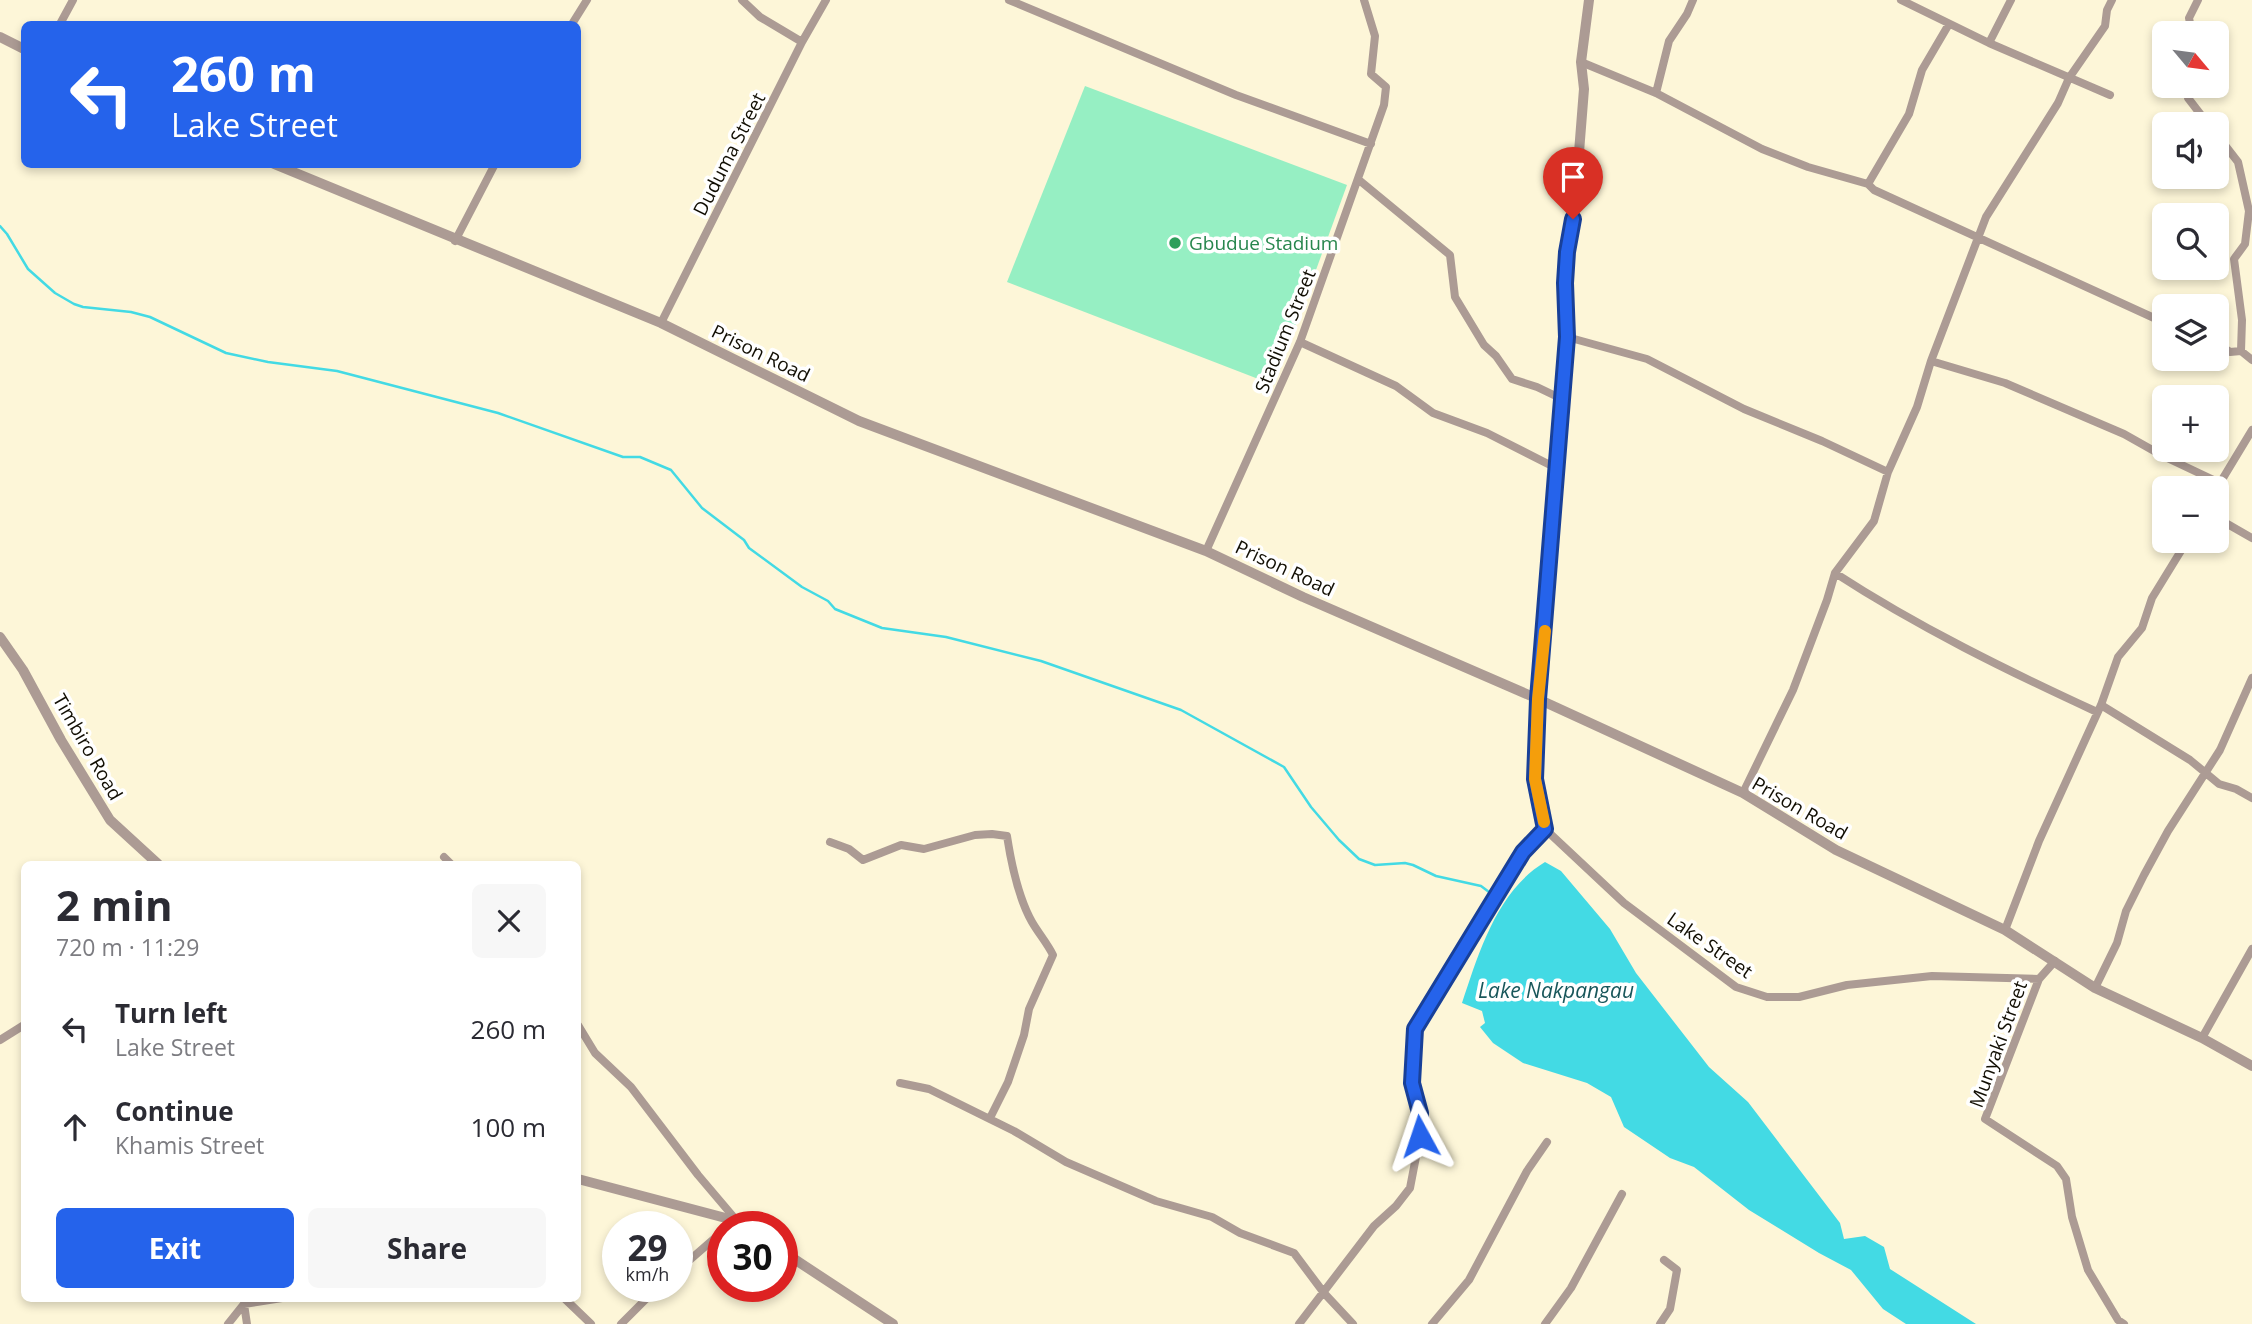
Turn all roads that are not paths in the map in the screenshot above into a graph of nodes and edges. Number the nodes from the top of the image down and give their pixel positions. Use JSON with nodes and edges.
{"nodes":[{"id":1,"x":73,"y":0,"type":"edge"},
{"id":2,"x":587,"y":0,"type":"edge"},
{"id":3,"x":743,"y":0,"type":"edge"},
{"id":4,"x":826,"y":0,"type":"edge"},
{"id":5,"x":1009,"y":0,"type":"edge"},
{"id":6,"x":1364,"y":0,"type":"edge"},
{"id":7,"x":1589,"y":0,"type":"edge"},
{"id":8,"x":1693,"y":0,"type":"edge"},
{"id":9,"x":1901,"y":0,"type":"edge"},
{"id":10,"x":2011,"y":0,"type":"edge"},
{"id":11,"x":2112,"y":0,"type":"edge"},
{"id":12,"x":2199,"y":0,"type":"edge"},
{"id":13,"x":62,"y":21,"type":"edge"},
{"id":14,"x":574,"y":21,"type":"edge"},
{"id":15,"x":2190,"y":21,"type":"edge"},
{"id":16,"x":1949,"y":24,"type":"junction"},
{"id":17,"x":0,"y":37,"type":"edge"},
{"id":18,"x":802,"y":42,"type":"junction"},
{"id":19,"x":1989,"y":43,"type":"junction"},
{"id":20,"x":21,"y":48,"type":"edge"},
{"id":21,"x":1581,"y":62,"type":"junction"},
{"id":22,"x":2069,"y":78,"type":"junction"},
{"id":23,"x":1656,"y":93,"type":"junction"},
{"id":24,"x":2110,"y":95,"type":"dead end"},
{"id":25,"x":2188,"y":98,"type":"edge"},
{"id":26,"x":2199,"y":112,"type":"edge"},
{"id":27,"x":1371,"y":144,"type":"junction"},
{"id":28,"x":2229,"y":150,"type":"edge"},
{"id":29,"x":283,"y":168,"type":"edge"},
{"id":30,"x":493,"y":168,"type":"edge"},
{"id":31,"x":1359,"y":180,"type":"junction"},
{"id":32,"x":1868,"y":184,"type":"junction"},
{"id":33,"x":1979,"y":237,"type":"junction"},
{"id":34,"x":455,"y":241,"type":"junction"},
{"id":35,"x":2152,"y":317,"type":"edge"},
{"id":36,"x":661,"y":323,"type":"junction"},
{"id":37,"x":1567,"y":337,"type":"junction"},
{"id":38,"x":1300,"y":342,"type":"junction"},
{"id":39,"x":2229,"y":351,"type":"edge"},
{"id":40,"x":2241,"y":351,"type":"junction"},
{"id":41,"x":1931,"y":360,"type":"junction"},
{"id":42,"x":2252,"y":360,"type":"edge"},
{"id":43,"x":1562,"y":399,"type":"junction"},
{"id":44,"x":2252,"y":430,"type":"edge"},
{"id":45,"x":1556,"y":468,"type":"junction"},
{"id":46,"x":1888,"y":472,"type":"junction"},
{"id":47,"x":2200,"y":476,"type":"edge"},
{"id":48,"x":2224,"y":476,"type":"edge"},
{"id":49,"x":2229,"y":524,"type":"edge"},
{"id":50,"x":2252,"y":538,"type":"edge"},
{"id":51,"x":1206,"y":551,"type":"junction"},
{"id":52,"x":2180,"y":553,"type":"edge"},
{"id":53,"x":1835,"y":573,"type":"junction"},
{"id":54,"x":0,"y":637,"type":"edge"},
{"id":55,"x":2252,"y":678,"type":"edge"},
{"id":56,"x":1538,"y":699,"type":"junction"},
{"id":57,"x":2099,"y":708,"type":"junction"},
{"id":58,"x":2206,"y":773,"type":"junction"},
{"id":59,"x":1743,"y":793,"type":"junction"},
{"id":60,"x":2252,"y":798,"type":"edge"},
{"id":61,"x":1545,"y":829,"type":"junction"},
{"id":62,"x":830,"y":842,"type":"dead end"},
{"id":63,"x":444,"y":857,"type":"dead end"},
{"id":64,"x":155,"y":861,"type":"edge"},
{"id":65,"x":448,"y":861,"type":"edge"},
{"id":66,"x":2005,"y":930,"type":"junction"},
{"id":67,"x":2252,"y":949,"type":"edge"},
{"id":68,"x":2055,"y":961,"type":"junction"},
{"id":69,"x":2039,"y":979,"type":"junction"},
{"id":70,"x":2095,"y":988,"type":"junction"},
{"id":71,"x":21,"y":1027,"type":"edge"},
{"id":72,"x":581,"y":1030,"type":"edge"},
{"id":73,"x":2202,"y":1038,"type":"junction"},
{"id":74,"x":0,"y":1040,"type":"edge"},
{"id":75,"x":2252,"y":1066,"type":"edge"},
{"id":76,"x":900,"y":1083,"type":"dead end"},
{"id":77,"x":990,"y":1118,"type":"junction"},
{"id":78,"x":1547,"y":1142,"type":"dead end"},
{"id":79,"x":581,"y":1179,"type":"edge"},
{"id":80,"x":1622,"y":1194,"type":"dead end"},
{"id":81,"x":726,"y":1211,"type":"edge"},
{"id":82,"x":707,"y":1216,"type":"edge"},
{"id":83,"x":707,"y":1245,"type":"edge"},
{"id":84,"x":693,"y":1257,"type":"edge"},
{"id":85,"x":1664,"y":1260,"type":"dead end"},
{"id":86,"x":798,"y":1262,"type":"edge"},
{"id":87,"x":1324,"y":1293,"type":"junction"},
{"id":88,"x":257,"y":1302,"type":"edge"},
{"id":89,"x":568,"y":1302,"type":"edge"},
{"id":90,"x":643,"y":1302,"type":"edge"},
{"id":91,"x":244,"y":1304,"type":"junction"},
{"id":92,"x":2121,"y":1322,"type":"edge"},
{"id":93,"x":228,"y":1324,"type":"edge"},
{"id":94,"x":247,"y":1324,"type":"edge"},
{"id":95,"x":591,"y":1324,"type":"edge"},
{"id":96,"x":621,"y":1324,"type":"edge"},
{"id":97,"x":893,"y":1324,"type":"edge"},
{"id":98,"x":1299,"y":1324,"type":"edge"},
{"id":99,"x":1353,"y":1324,"type":"edge"},
{"id":100,"x":1432,"y":1324,"type":"edge"},
{"id":101,"x":1545,"y":1324,"type":"edge"},
{"id":102,"x":1660,"y":1324,"type":"edge"}],
"edges":[{"from":1,"to":13,"type":"street"},
{"from":2,"to":14,"type":"street"},
{"from":3,"to":18,"type":"street"},
{"from":4,"to":18,"type":"street","name":"Duduma Street"},
{"from":5,"to":27,"type":"street"},
{"from":6,"to":27,"type":"street","name":"Stadium Street"},
{"from":7,"to":21,"type":"street"},
{"from":8,"to":23,"type":"street"},
{"from":9,"to":16,"type":"street"},
{"from":10,"to":19,"type":"street"},
{"from":11,"to":22,"type":"street"},
{"from":12,"to":15,"type":"street"},
{"from":16,"to":19,"type":"street"},
{"from":16,"to":32,"type":"street"},
{"from":17,"to":20,"type":"street"},
{"from":18,"to":36,"type":"street","name":"Duduma Street"},
{"from":19,"to":22,"type":"street"},
{"from":21,"to":23,"type":"street"},
{"from":21,"to":37,"type":"street"},
{"from":22,"to":24,"type":"street"},
{"from":22,"to":33,"type":"street"},
{"from":23,"to":32,"type":"street"},
{"from":25,"to":26,"type":"street"},
{"from":27,"to":31,"type":"street","name":"Stadium Street"},
{"from":28,"to":40,"type":"street"},
{"from":29,"to":34,"type":"street","name":"Prison Road"},
{"from":30,"to":34,"type":"street"},
{"from":31,"to":38,"type":"street","name":"Stadium Street"},
{"from":31,"to":43,"type":"street"},
{"from":32,"to":33,"type":"street"},
{"from":33,"to":35,"type":"street"},
{"from":33,"to":41,"type":"street"},
{"from":34,"to":36,"type":"street","name":"Prison Road"},
{"from":36,"to":51,"type":"street","name":"Prison Road"},
{"from":37,"to":43,"type":"street"},
{"from":37,"to":46,"type":"street"},
{"from":38,"to":45,"type":"street"},
{"from":38,"to":51,"type":"street","name":"Stadium Street"},
{"from":39,"to":40,"type":"street"},
{"from":40,"to":42,"type":"street"},
{"from":41,"to":46,"type":"street"},
{"from":41,"to":47,"type":"street"},
{"from":43,"to":45,"type":"street"},
{"from":44,"to":48,"type":"street"},
{"from":45,"to":56,"type":"street"},
{"from":46,"to":53,"type":"street"},
{"from":49,"to":50,"type":"street"},
{"from":51,"to":56,"type":"street","name":"Prison Road"},
{"from":52,"to":57,"type":"street"},
{"from":53,"to":57,"type":"street"},
{"from":53,"to":59,"type":"street"},
{"from":54,"to":64,"type":"street","name":"Timbiro Road"},
{"from":55,"to":58,"type":"street"},
{"from":56,"to":59,"type":"street","name":"Prison Road"},
{"from":56,"to":61,"type":"street"},
{"from":57,"to":58,"type":"street"},
{"from":57,"to":66,"type":"street"},
{"from":58,"to":60,"type":"street"},
{"from":58,"to":70,"type":"street"},
{"from":59,"to":66,"type":"street","name":"Prison Road"},
{"from":61,"to":69,"type":"street","name":"Lake Street"},
{"from":61,"to":87,"type":"street"},
{"from":62,"to":77,"type":"street"},
{"from":63,"to":65,"type":"street"},
{"from":66,"to":68,"type":"street","name":"Prison Road"},
{"from":67,"to":73,"type":"street"},
{"from":68,"to":69,"type":"street"},
{"from":68,"to":70,"type":"street","name":"Prison Road"},
{"from":69,"to":92,"type":"street","name":"Munyaki Street"},
{"from":70,"to":73,"type":"street","name":"Prison Road"},
{"from":71,"to":74,"type":"street"},
{"from":72,"to":81,"type":"street"},
{"from":73,"to":75,"type":"street","name":"Prison Road"},
{"from":76,"to":77,"type":"street"},
{"from":77,"to":87,"type":"street"},
{"from":78,"to":100,"type":"street"},
{"from":79,"to":82,"type":"street"},
{"from":80,"to":101,"type":"street"},
{"from":83,"to":84,"type":"street"},
{"from":85,"to":102,"type":"street"},
{"from":86,"to":97,"type":"street"},
{"from":87,"to":98,"type":"street"},
{"from":87,"to":99,"type":"street"},
{"from":88,"to":91,"type":"street"},
{"from":89,"to":95,"type":"street"},
{"from":90,"to":96,"type":"street"},
{"from":91,"to":93,"type":"street"},
{"from":91,"to":94,"type":"street"}]}
